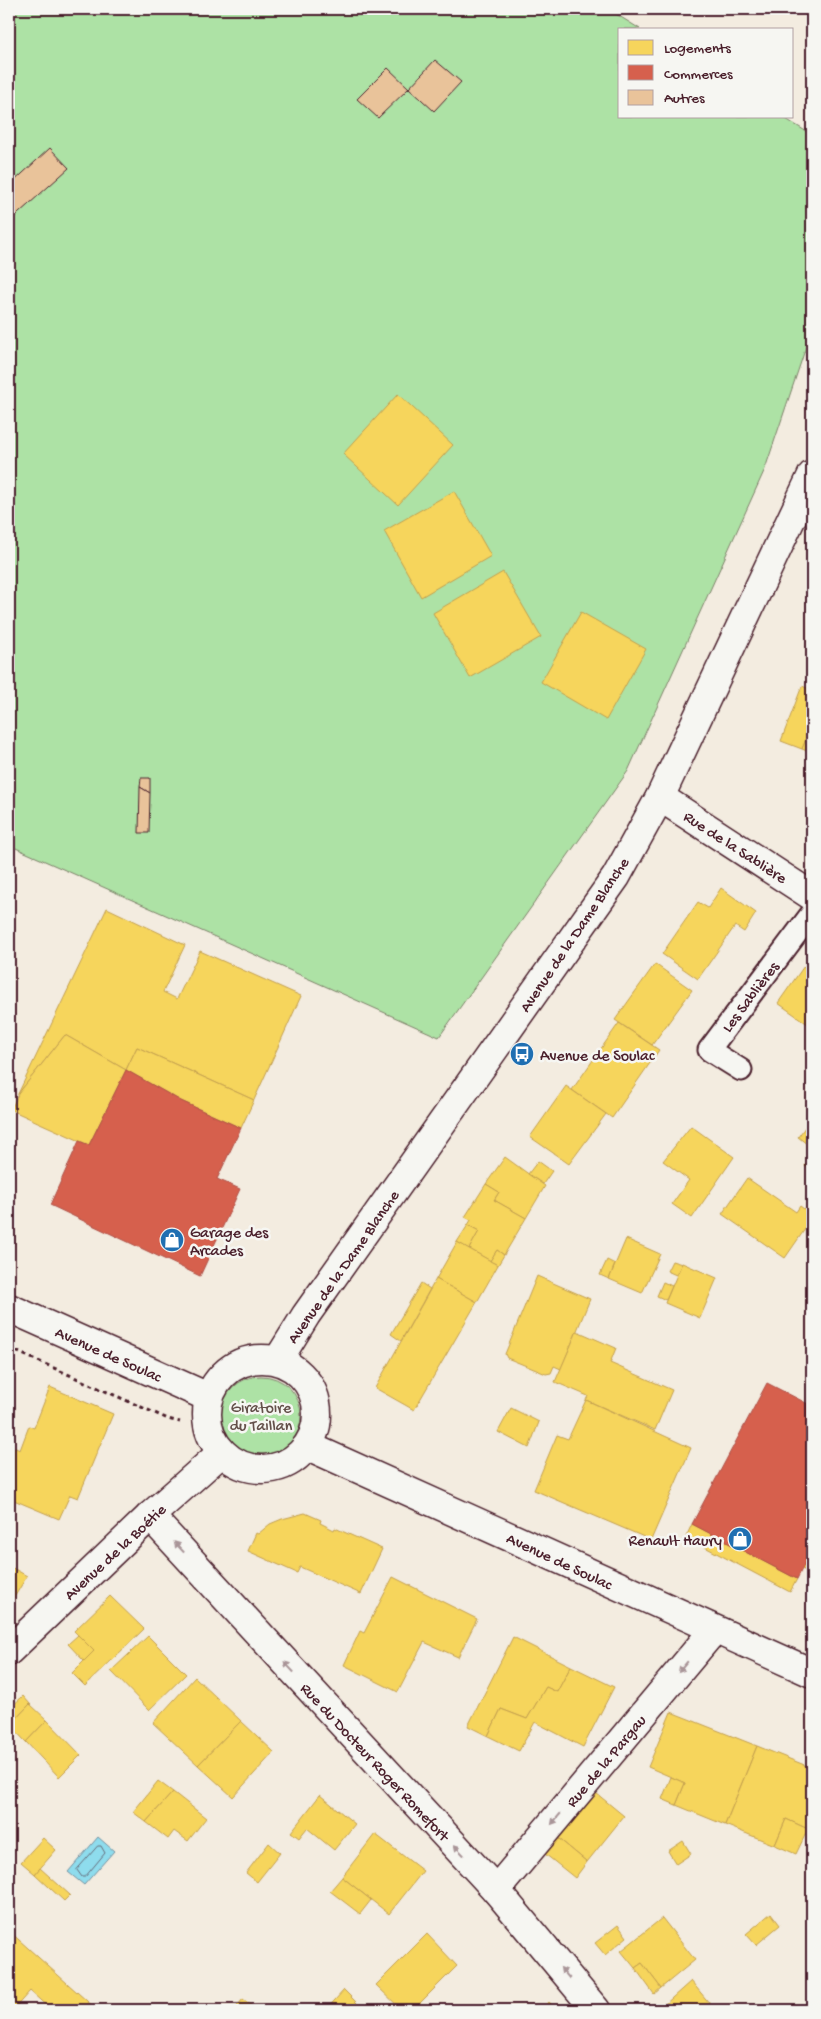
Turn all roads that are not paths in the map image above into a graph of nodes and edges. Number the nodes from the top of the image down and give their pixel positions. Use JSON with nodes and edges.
{"nodes":[{"id":1,"x":812,"y":475,"type":"edge"},
{"id":2,"x":660,"y":797,"type":"junction"},
{"id":3,"x":812,"y":896,"type":"edge"},
{"id":4,"x":812,"y":913,"type":"edge"},
{"id":5,"x":741,"y":1070,"type":"dead end"},
{"id":6,"x":9,"y":1308,"type":"edge"},
{"id":7,"x":278,"y":1360,"type":"junction"},
{"id":8,"x":208,"y":1397,"type":"junction"},
{"id":9,"x":215,"y":1442,"type":"junction"},
{"id":10,"x":308,"y":1446,"type":"junction"},
{"id":11,"x":150,"y":1516,"type":"junction"},
{"id":12,"x":714,"y":1630,"type":"junction"},
{"id":13,"x":9,"y":1651,"type":"edge"},
{"id":14,"x":812,"y":1674,"type":"edge"},
{"id":15,"x":496,"y":1890,"type":"junction"},
{"id":16,"x":596,"y":2010,"type":"edge"}],
"edges":[{"from":1,"to":2,"type":"main road","name":"Avenue de la Dame Blanche"},
{"from":2,"to":3,"type":"main road","name":"Rue de la Sablière"},
{"from":2,"to":7,"type":"main road","name":"Avenue de la Dame Blanche"},
{"from":4,"to":5,"type":"lane","name":"Les Sablières"},
{"from":6,"to":8,"type":"main road","name":"Avenue de Soulac"},
{"from":7,"to":8,"type":"main road"},
{"from":7,"to":10,"type":"main road"},
{"from":8,"to":9,"type":"main road"},
{"from":9,"to":10,"type":"main road"},
{"from":9,"to":11,"type":"main road","name":"Avenue de la Boétie"},
{"from":10,"to":12,"type":"main road","name":"Avenue de Soulac"},
{"from":11,"to":13,"type":"main road","name":"Avenue de la Boétie"},
{"from":15,"to":11,"type":"main road","name":"Rue du Docteur Roger Romefort","one_way":true},
{"from":12,"to":14,"type":"main road","name":"Avenue de Soulac"},
{"from":12,"to":15,"type":"main road","name":"Rue de la Pargau","one_way":true},
{"from":16,"to":15,"type":"main road","name":"Rue du Docteur Roger Romefort","one_way":true}]}
